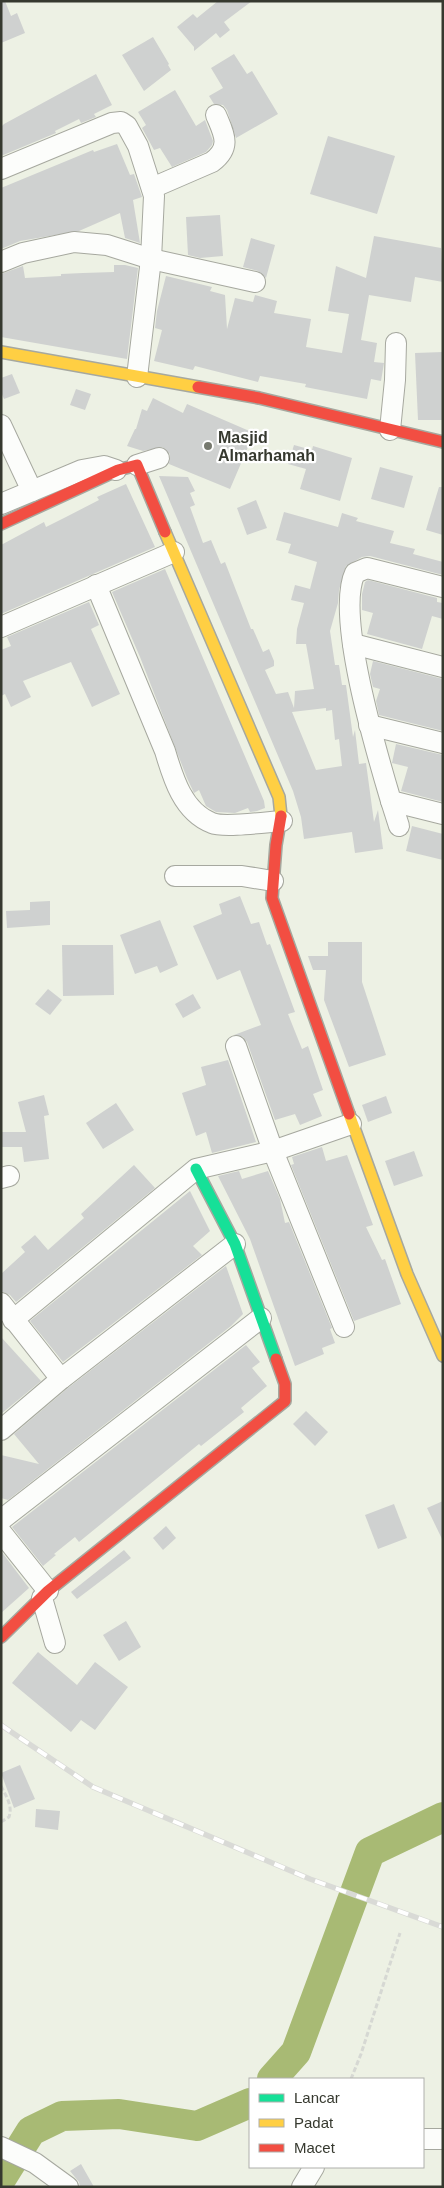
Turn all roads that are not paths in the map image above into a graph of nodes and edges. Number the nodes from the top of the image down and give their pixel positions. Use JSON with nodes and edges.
{"nodes":[{"id":1,"x":216,"y":115,"type":"dead end"},
{"id":2,"x":1,"y":169,"type":"edge"},
{"id":3,"x":152,"y":188,"type":"junction"},
{"id":4,"x":151,"y":259,"type":"junction"},
{"id":5,"x":1,"y":262,"type":"edge"},
{"id":6,"x":256,"y":282,"type":"dead end"},
{"id":7,"x":396,"y":343,"type":"dead end"},
{"id":8,"x":1,"y":352,"type":"edge"},
{"id":9,"x":137,"y":377,"type":"junction"},
{"id":10,"x":1,"y":424,"type":"edge"},
{"id":11,"x":390,"y":430,"type":"junction"},
{"id":12,"x":443,"y":442,"type":"edge"},
{"id":13,"x":159,"y":458,"type":"dead end"},
{"id":14,"x":137,"y":465,"type":"junction"},
{"id":15,"x":118,"y":470,"type":"junction"},
{"id":16,"x":32,"y":491,"type":"junction"},
{"id":17,"x":1,"y":504,"type":"edge"},
{"id":18,"x":1,"y":524,"type":"edge"},
{"id":19,"x":174,"y":552,"type":"junction"},
{"id":20,"x":96,"y":585,"type":"junction"},
{"id":21,"x":443,"y":587,"type":"edge"},
{"id":22,"x":1,"y":627,"type":"edge"},
{"id":23,"x":353,"y":644,"type":"junction"},
{"id":24,"x":443,"y":667,"type":"edge"},
{"id":25,"x":369,"y":725,"type":"junction"},
{"id":26,"x":443,"y":743,"type":"edge"},
{"id":27,"x":391,"y":801,"type":"junction"},
{"id":28,"x":443,"y":814,"type":"edge"},
{"id":29,"x":282,"y":821,"type":"junction"},
{"id":30,"x":399,"y":826,"type":"dead end"},
{"id":31,"x":175,"y":876,"type":"dead end"},
{"id":32,"x":272,"y":881,"type":"junction"},
{"id":33,"x":236,"y":1046,"type":"dead end"},
{"id":34,"x":350,"y":1124,"type":"junction"},
{"id":35,"x":273,"y":1151,"type":"junction"},
{"id":36,"x":196,"y":1169,"type":"junction"},
{"id":37,"x":235,"y":1244,"type":"junction"},
{"id":38,"x":1,"y":1303,"type":"edge"},
{"id":39,"x":261,"y":1318,"type":"junction"},
{"id":40,"x":13,"y":1320,"type":"junction"},
{"id":41,"x":344,"y":1327,"type":"dead end"},
{"id":42,"x":443,"y":1356,"type":"edge"},
{"id":43,"x":61,"y":1379,"type":"junction"},
{"id":44,"x":1,"y":1430,"type":"edge"},
{"id":45,"x":1,"y":1520,"type":"edge"},
{"id":46,"x":1,"y":1532,"type":"edge"},
{"id":47,"x":45,"y":1594,"type":"junction"},
{"id":48,"x":1,"y":1637,"type":"edge"},
{"id":49,"x":55,"y":1643,"type":"dead end"},
{"id":50,"x":424,"y":2139,"type":"edge"},
{"id":51,"x":443,"y":2139,"type":"edge"},
{"id":52,"x":2,"y":2147,"type":"edge"},
{"id":53,"x":313,"y":2168,"type":"edge"},
{"id":54,"x":68,"y":2187,"type":"edge"},
{"id":55,"x":302,"y":2187,"type":"edge"}],
"edges":[{"from":1,"to":3,"type":"street"},
{"from":2,"to":3,"type":"street"},
{"from":3,"to":4,"type":"street"},
{"from":4,"to":5,"type":"street"},
{"from":4,"to":6,"type":"street"},
{"from":4,"to":9,"type":"street"},
{"from":7,"to":11,"type":"street"},
{"from":8,"to":9,"type":"street"},
{"from":9,"to":11,"type":"street"},
{"from":10,"to":16,"type":"street"},
{"from":11,"to":12,"type":"street"},
{"from":13,"to":14,"type":"street"},
{"from":14,"to":15,"type":"street"},
{"from":14,"to":19,"type":"street"},
{"from":15,"to":16,"type":"street"},
{"from":15,"to":18,"type":"street"},
{"from":16,"to":17,"type":"street"},
{"from":19,"to":20,"type":"street"},
{"from":19,"to":29,"type":"street"},
{"from":20,"to":22,"type":"street"},
{"from":20,"to":29,"type":"street"},
{"from":21,"to":23,"type":"street"},
{"from":23,"to":24,"type":"street"},
{"from":23,"to":25,"type":"street"},
{"from":25,"to":26,"type":"street"},
{"from":25,"to":27,"type":"street"},
{"from":27,"to":28,"type":"street"},
{"from":27,"to":30,"type":"street"},
{"from":29,"to":32,"type":"street"},
{"from":31,"to":32,"type":"street"},
{"from":32,"to":34,"type":"street"},
{"from":33,"to":35,"type":"street"},
{"from":34,"to":35,"type":"street"},
{"from":34,"to":42,"type":"street"},
{"from":35,"to":36,"type":"street"},
{"from":35,"to":41,"type":"street"},
{"from":36,"to":37,"type":"street"},
{"from":36,"to":40,"type":"street"},
{"from":37,"to":39,"type":"street"},
{"from":37,"to":43,"type":"street"},
{"from":38,"to":40,"type":"street"},
{"from":39,"to":45,"type":"street"},
{"from":39,"to":47,"type":"street"},
{"from":40,"to":43,"type":"street"},
{"from":43,"to":44,"type":"street"},
{"from":46,"to":47,"type":"street"},
{"from":47,"to":48,"type":"street"},
{"from":47,"to":49,"type":"street"},
{"from":50,"to":51,"type":"street"},
{"from":52,"to":54,"type":"street"},
{"from":53,"to":55,"type":"street"}]}
